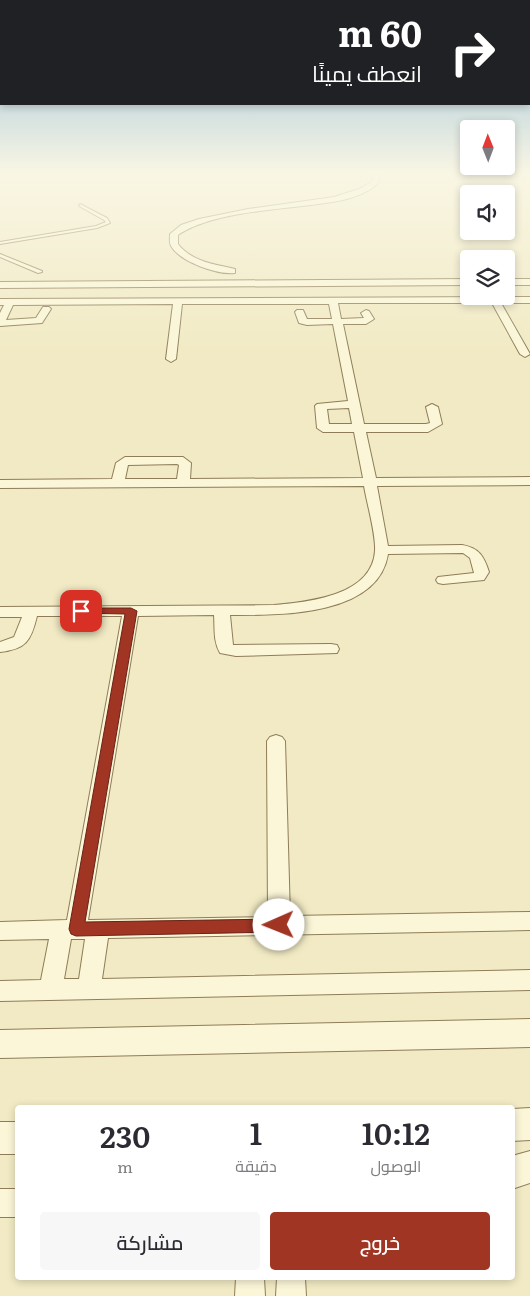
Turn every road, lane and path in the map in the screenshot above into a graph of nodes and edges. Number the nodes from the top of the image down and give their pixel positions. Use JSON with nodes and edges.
{"nodes":[{"id":1,"x":64,"y":232,"type":"edge"},
{"id":2,"x":176,"y":232,"type":"edge"},
{"id":3,"x":0,"y":243,"type":"edge"},
{"id":4,"x":0,"y":255,"type":"edge"},
{"id":5,"x":194,"y":271,"type":"dead end"},
{"id":6,"x":237,"y":271,"type":"joint"},
{"id":7,"x":8,"y":272,"type":"dead end"},
{"id":8,"x":45,"y":272,"type":"joint"},
{"id":9,"x":515,"y":282,"type":"edge"},
{"id":10,"x":530,"y":282,"type":"edge"},
{"id":11,"x":460,"y":283,"type":"edge"},
{"id":12,"x":0,"y":285,"type":"edge"},
{"id":13,"x":515,"y":291,"type":"edge"},
{"id":14,"x":530,"y":291,"type":"edge"},
{"id":15,"x":460,"y":292,"type":"edge"},
{"id":16,"x":0,"y":294,"type":"edge"},
{"id":17,"x":460,"y":300,"type":"edge"},
{"id":18,"x":515,"y":300,"type":"edge"},
{"id":19,"x":530,"y":300,"type":"edge"},
{"id":20,"x":333,"y":301,"type":"junction"},
{"id":21,"x":5,"y":302,"type":"edge"},
{"id":22,"x":178,"y":302,"type":"junction"},
{"id":23,"x":498,"y":305,"type":"edge"},
{"id":24,"x":46,"y":309,"type":"dead end"},
{"id":25,"x":300,"y":312,"type":"dead end"},
{"id":26,"x":366,"y":313,"type":"dead end"},
{"id":27,"x":337,"y":322,"type":"junction"},
{"id":28,"x":525,"y":354,"type":"dead end"},
{"id":29,"x":171,"y":359,"type":"dead end"},
{"id":30,"x":354,"y":404,"type":"junction"},
{"id":31,"x":432,"y":407,"type":"dead end"},
{"id":32,"x":359,"y":429,"type":"junction"},
{"id":33,"x":530,"y":481,"type":"edge"},
{"id":34,"x":370,"y":482,"type":"junction"},
{"id":35,"x":183,"y":483,"type":"junction"},
{"id":36,"x":0,"y":484,"type":"edge"},
{"id":37,"x":116,"y":484,"type":"junction"},
{"id":38,"x":382,"y":550,"type":"junction"},
{"id":39,"x":443,"y":580,"type":"dead end"},
{"id":40,"x":31,"y":611,"type":"junction"},
{"id":41,"x":131,"y":611,"type":"junction"},
{"id":42,"x":222,"y":611,"type":"junction"},
{"id":43,"x":0,"y":612,"type":"edge"},
{"id":44,"x":0,"y":646,"type":"edge"},
{"id":45,"x":331,"y":649,"type":"dead end"},
{"id":46,"x":276,"y":741,"type":"dead end"},
{"id":47,"x":530,"y":921,"type":"edge"},
{"id":48,"x":279,"y":925,"type":"junction"},
{"id":49,"x":98,"y":928,"type":"junction"},
{"id":50,"x":69,"y":929,"type":"junction"},
{"id":51,"x":0,"y":930,"type":"edge"},
{"id":52,"x":530,"y":980,"type":"edge"},
{"id":53,"x":89,"y":989,"type":"junction"},
{"id":54,"x":50,"y":990,"type":"junction"},
{"id":55,"x":0,"y":991,"type":"edge"},
{"id":56,"x":530,"y":1034,"type":"edge"},
{"id":57,"x":0,"y":1044,"type":"edge"},
{"id":58,"x":515,"y":1124,"type":"edge"},
{"id":59,"x":530,"y":1124,"type":"edge"},
{"id":60,"x":0,"y":1138,"type":"edge"},
{"id":61,"x":15,"y":1138,"type":"edge"},
{"id":62,"x":530,"y":1167,"type":"edge"},
{"id":63,"x":515,"y":1172,"type":"edge"},
{"id":64,"x":515,"y":1180,"type":"edge"},
{"id":65,"x":530,"y":1180,"type":"edge"},
{"id":66,"x":0,"y":1203,"type":"edge"},
{"id":67,"x":15,"y":1203,"type":"edge"},
{"id":68,"x":250,"y":1280,"type":"edge"},
{"id":69,"x":291,"y":1280,"type":"edge"},
{"id":70,"x":250,"y":1296,"type":"edge"},
{"id":71,"x":291,"y":1296,"type":"edge"}],
"edges":[{"from":1,"to":3,"type":"lane"},
{"from":2,"to":6,"type":"street"},
{"from":4,"to":8,"type":"lane"},
{"from":5,"to":6,"type":"street"},
{"from":7,"to":8,"type":"street"},
{"from":9,"to":10,"type":"street"},
{"from":11,"to":12,"type":"street"},
{"from":13,"to":14,"type":"street"},
{"from":15,"to":16,"type":"street"},
{"from":17,"to":20,"type":"street"},
{"from":18,"to":19,"type":"street"},
{"from":20,"to":22,"type":"street"},
{"from":20,"to":27,"type":"street"},
{"from":21,"to":22,"type":"street"},
{"from":21,"to":24,"type":"street"},
{"from":22,"to":29,"type":"street"},
{"from":23,"to":28,"type":"street"},
{"from":25,"to":27,"type":"street"},
{"from":26,"to":27,"type":"street"},
{"from":27,"to":30,"type":"street"},
{"from":30,"to":32,"type":"street"},
{"from":30,"to":32,"type":"street"},
{"from":31,"to":32,"type":"street"},
{"from":32,"to":34,"type":"street"},
{"from":33,"to":34,"type":"street"},
{"from":34,"to":35,"type":"street"},
{"from":34,"to":38,"type":"street"},
{"from":35,"to":37,"type":"street"},
{"from":35,"to":37,"type":"street"},
{"from":36,"to":37,"type":"street"},
{"from":38,"to":39,"type":"street"},
{"from":38,"to":42,"type":"street"},
{"from":40,"to":41,"type":"street"},
{"from":40,"to":43,"type":"street"},
{"from":40,"to":44,"type":"street"},
{"from":41,"to":42,"type":"street"},
{"from":41,"to":50,"type":"street"},
{"from":42,"to":45,"type":"street"},
{"from":46,"to":48,"type":"street"},
{"from":47,"to":48,"type":"street"},
{"from":48,"to":49,"type":"street"},
{"from":49,"to":50,"type":"street"},
{"from":49,"to":53,"type":"street"},
{"from":50,"to":51,"type":"street"},
{"from":50,"to":54,"type":"street"},
{"from":52,"to":53,"type":"street"},
{"from":53,"to":54,"type":"street"},
{"from":54,"to":55,"type":"street"},
{"from":56,"to":57,"type":"street"},
{"from":58,"to":59,"type":"street"},
{"from":60,"to":61,"type":"street"},
{"from":62,"to":63,"type":"street"},
{"from":64,"to":65,"type":"street"},
{"from":66,"to":67,"type":"street"},
{"from":68,"to":70,"type":"street"},
{"from":69,"to":71,"type":"street"}]}
